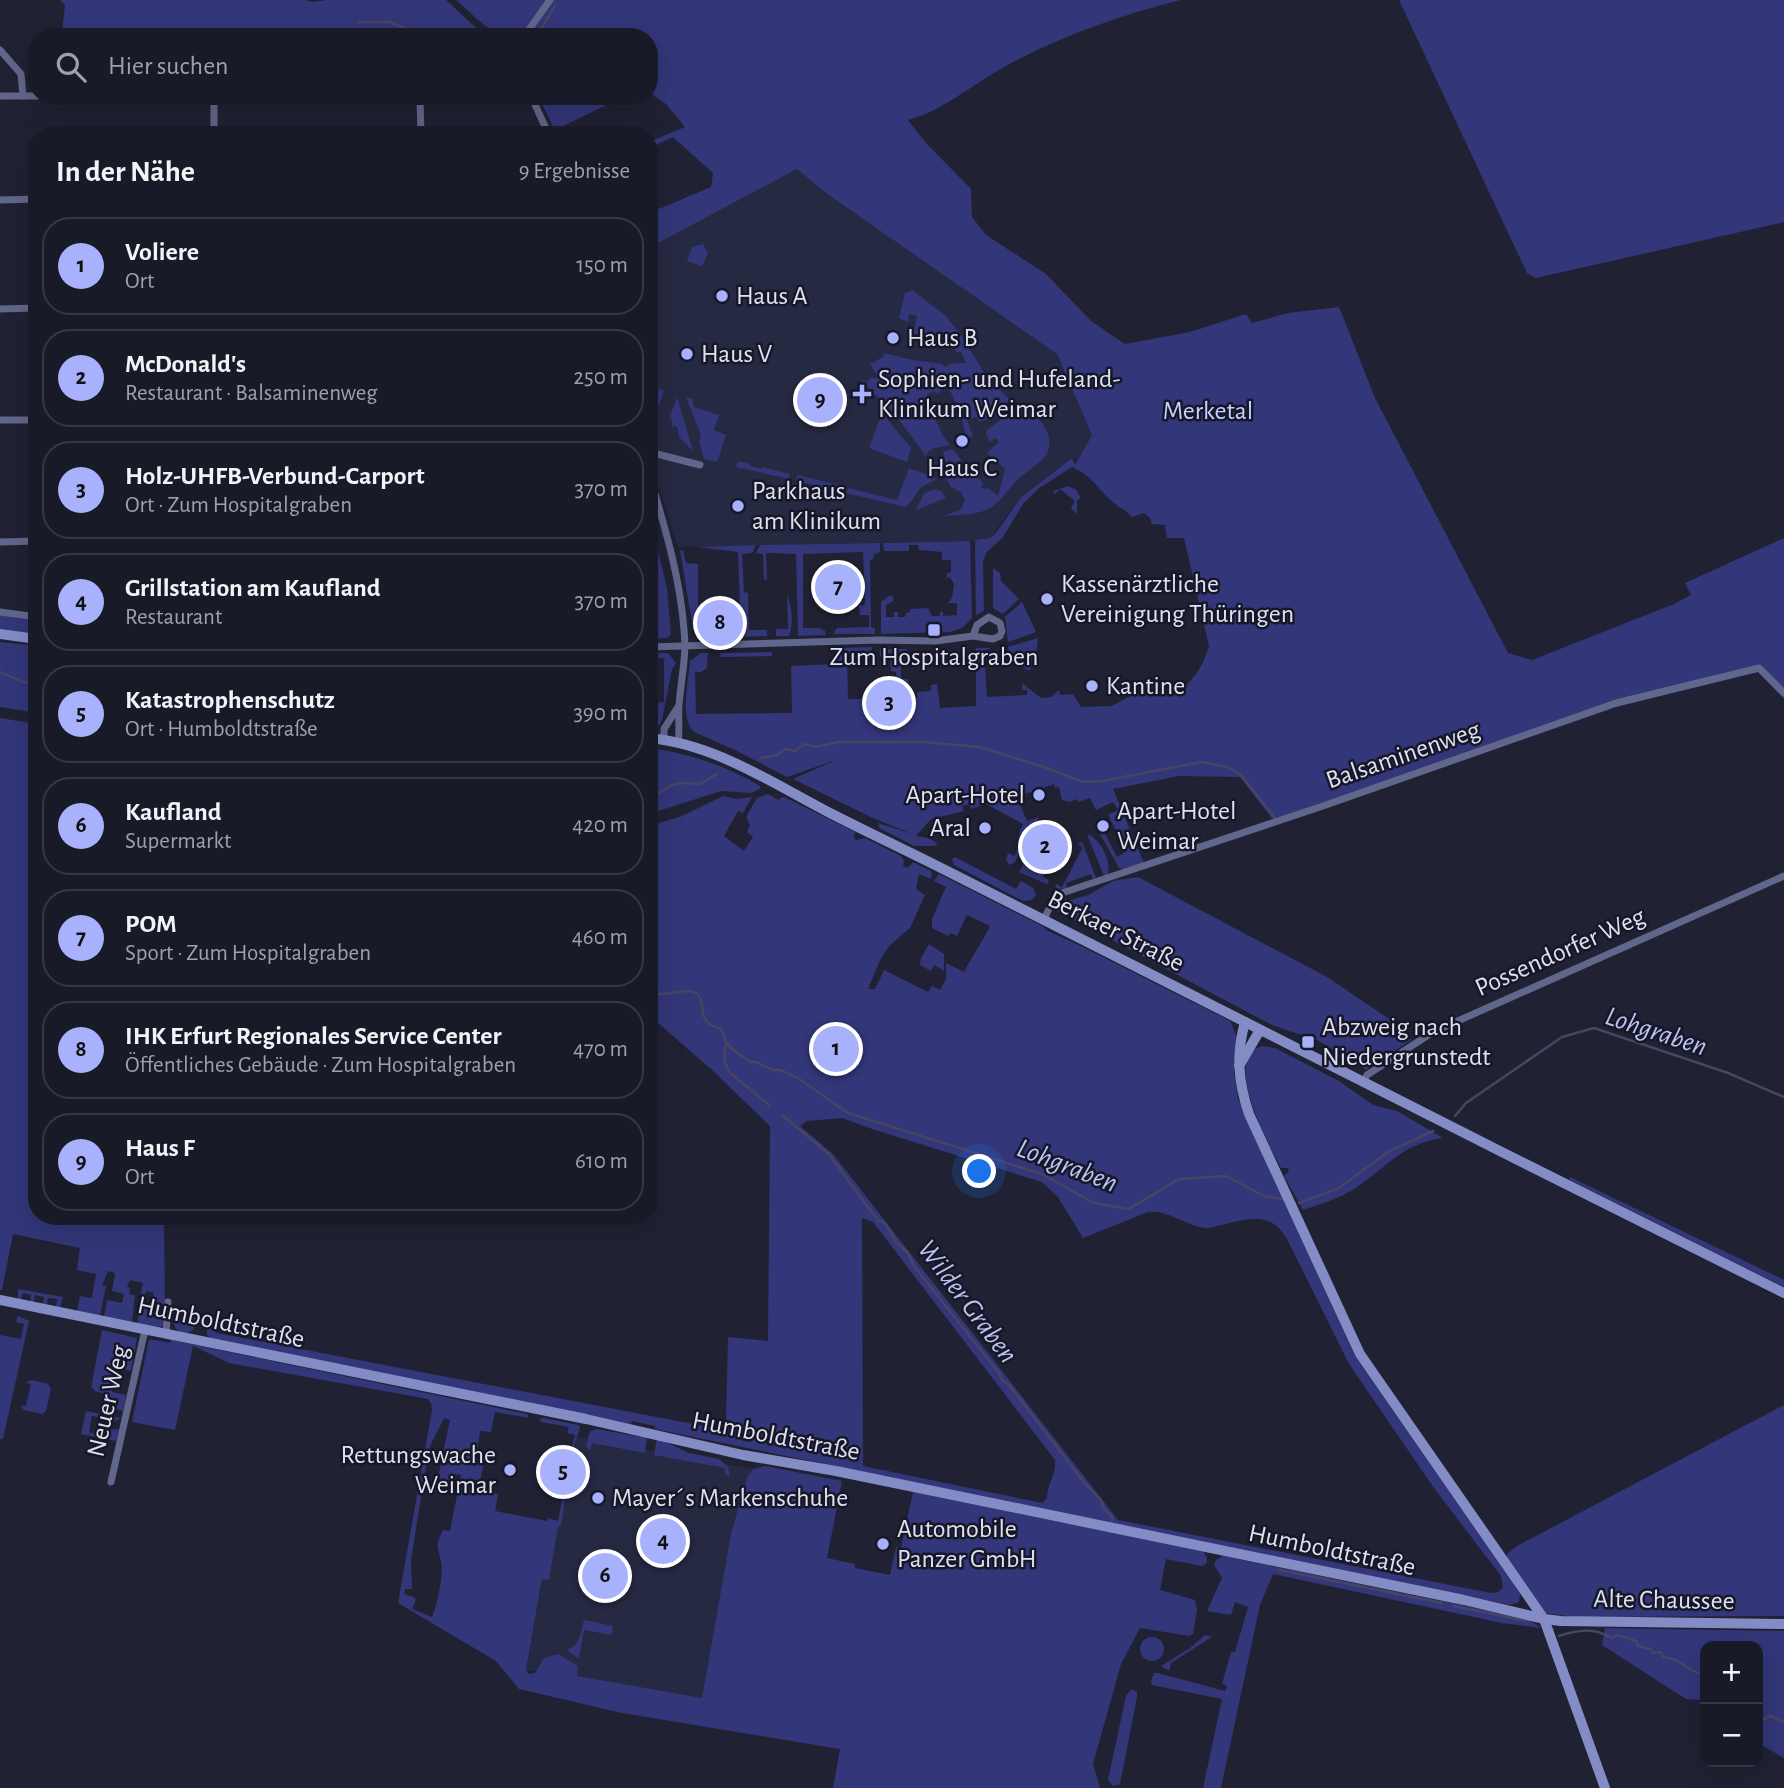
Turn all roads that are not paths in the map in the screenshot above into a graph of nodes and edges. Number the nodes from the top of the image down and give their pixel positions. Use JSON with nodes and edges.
{"nodes":[{"id":1,"x":547,"y":3,"type":"edge"},
{"id":2,"x":530,"y":28,"type":"edge"},
{"id":3,"x":0,"y":51,"type":"edge"},
{"id":4,"x":0,"y":96,"type":"edge"},
{"id":5,"x":23,"y":96,"type":"junction"},
{"id":6,"x":28,"y":96,"type":"edge"},
{"id":7,"x":214,"y":105,"type":"edge"},
{"id":8,"x":420,"y":105,"type":"edge"},
{"id":9,"x":535,"y":105,"type":"edge"},
{"id":10,"x":214,"y":126,"type":"edge"},
{"id":11,"x":421,"y":126,"type":"edge"},
{"id":12,"x":545,"y":126,"type":"edge"},
{"id":13,"x":28,"y":199,"type":"edge"},
{"id":14,"x":0,"y":200,"type":"edge"},
{"id":15,"x":28,"y":308,"type":"edge"},
{"id":16,"x":0,"y":309,"type":"edge"},
{"id":17,"x":0,"y":420,"type":"edge"},
{"id":18,"x":28,"y":420,"type":"edge"},
{"id":19,"x":658,"y":454,"type":"edge"},
{"id":20,"x":700,"y":465,"type":"dead end"},
{"id":21,"x":658,"y":506,"type":"edge"},
{"id":22,"x":28,"y":541,"type":"edge"},
{"id":23,"x":0,"y":542,"type":"edge"},
{"id":24,"x":0,"y":612,"type":"edge"},
{"id":25,"x":28,"y":616,"type":"edge"},
{"id":26,"x":0,"y":634,"type":"edge"},
{"id":27,"x":973,"y":636,"type":"dead end"},
{"id":28,"x":28,"y":638,"type":"edge"},
{"id":29,"x":658,"y":647,"type":"edge"},
{"id":30,"x":685,"y":647,"type":"junction"},
{"id":31,"x":1784,"y":693,"type":"edge"},
{"id":32,"x":678,"y":707,"type":"junction"},
{"id":33,"x":658,"y":739,"type":"edge"},
{"id":34,"x":664,"y":739,"type":"junction"},
{"id":35,"x":678,"y":742,"type":"junction"},
{"id":36,"x":1784,"y":876,"type":"edge"},
{"id":37,"x":1044,"y":919,"type":"junction"},
{"id":38,"x":1245,"y":1022,"type":"junction"},
{"id":39,"x":1260,"y":1030,"type":"junction"},
{"id":40,"x":1240,"y":1066,"type":"junction"},
{"id":41,"x":1363,"y":1083,"type":"junction"},
{"id":42,"x":1784,"y":1293,"type":"edge"},
{"id":43,"x":0,"y":1300,"type":"edge"},
{"id":44,"x":168,"y":1302,"type":"dead end"},
{"id":45,"x":145,"y":1329,"type":"junction"},
{"id":46,"x":166,"y":1334,"type":"junction"},
{"id":47,"x":111,"y":1482,"type":"dead end"},
{"id":48,"x":1544,"y":1619,"type":"junction"},
{"id":49,"x":1784,"y":1624,"type":"edge"},
{"id":50,"x":1605,"y":1788,"type":"edge"}],
"edges":[{"from":1,"to":2,"type":"street"},
{"from":3,"to":5,"type":"street"},
{"from":4,"to":5,"type":"street"},
{"from":5,"to":6,"type":"street"},
{"from":7,"to":10,"type":"street"},
{"from":8,"to":11,"type":"street"},
{"from":9,"to":12,"type":"street"},
{"from":13,"to":14,"type":"street"},
{"from":15,"to":16,"type":"street"},
{"from":17,"to":18,"type":"street"},
{"from":19,"to":20,"type":"street"},
{"from":21,"to":30,"type":"street"},
{"from":22,"to":23,"type":"street"},
{"from":24,"to":25,"type":"street"},
{"from":26,"to":28,"type":"street"},
{"from":27,"to":30,"type":"street"},
{"from":29,"to":30,"type":"street"},
{"from":30,"to":32,"type":"street"},
{"from":31,"to":37,"type":"street","name":"Balsaminenweg"},
{"from":32,"to":34,"type":"street"},
{"from":32,"to":35,"type":"street"},
{"from":33,"to":34,"type":"street","name":"Berkaer Straße"},
{"from":34,"to":35,"type":"street","name":"Berkaer Straße"},
{"from":35,"to":37,"type":"street","name":"Berkaer Straße"},
{"from":36,"to":41,"type":"street","name":"Possendorfer Weg"},
{"from":37,"to":38,"type":"street","name":"Berkaer Straße"},
{"from":38,"to":39,"type":"street","name":"Berkaer Straße"},
{"from":38,"to":40,"type":"street"},
{"from":39,"to":40,"type":"street"},
{"from":39,"to":41,"type":"street","name":"Berkaer Straße"},
{"from":40,"to":48,"type":"street"},
{"from":41,"to":42,"type":"street","name":"Berkaer Straße"},
{"from":43,"to":45,"type":"street","name":"Humboldtstraße"},
{"from":44,"to":46,"type":"street"},
{"from":45,"to":46,"type":"street","name":"Humboldtstraße"},
{"from":45,"to":47,"type":"street","name":"Neuer Weg"},
{"from":46,"to":48,"type":"street","name":"Humboldtstraße"},
{"from":48,"to":49,"type":"street","name":"Alte Chaussee"},
{"from":48,"to":50,"type":"street"}]}
